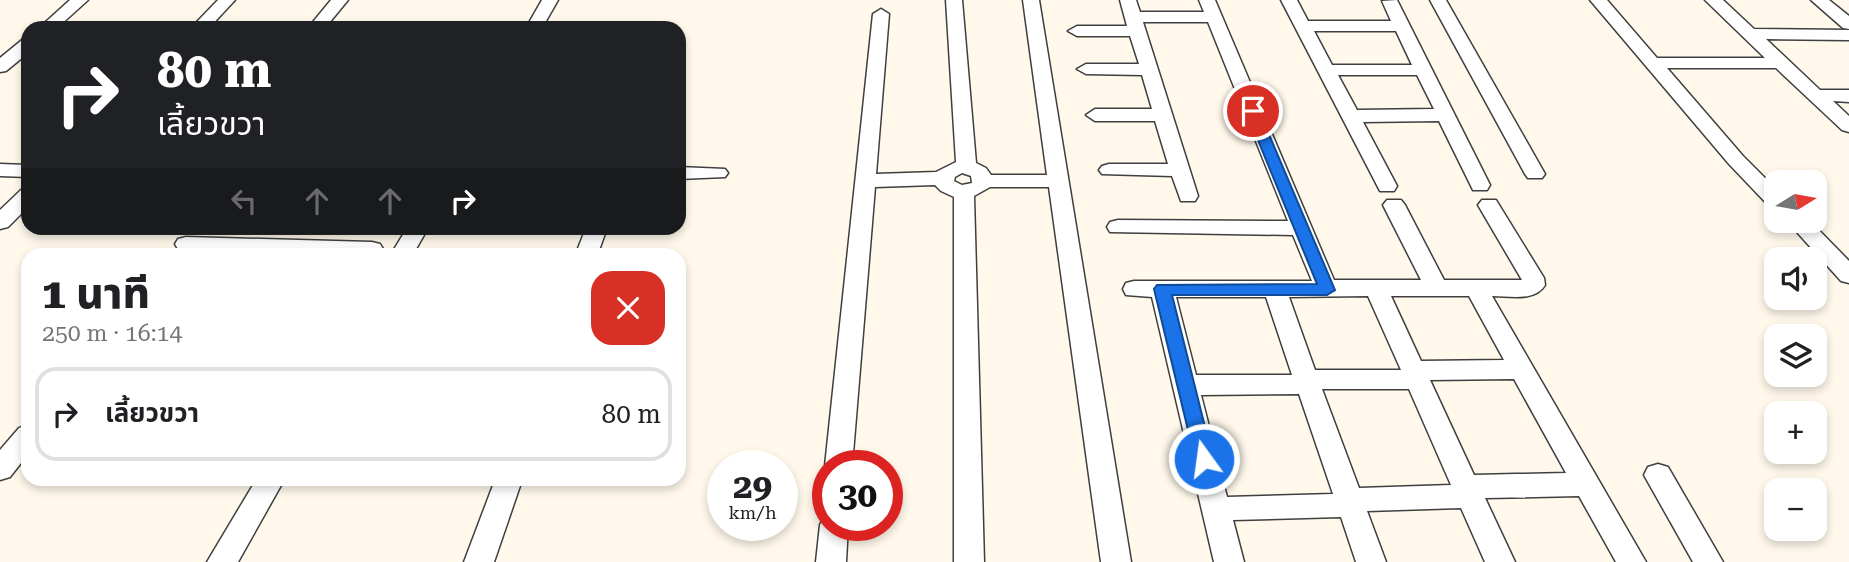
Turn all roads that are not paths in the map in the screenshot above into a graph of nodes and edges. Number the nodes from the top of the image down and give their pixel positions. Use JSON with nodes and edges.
{"nodes":[{"id":1,"x":80,"y":0,"type":"edge"},
{"id":2,"x":227,"y":0,"type":"edge"},
{"id":3,"x":340,"y":0,"type":"edge"},
{"id":4,"x":550,"y":0,"type":"edge"},
{"id":5,"x":954,"y":0,"type":"edge"},
{"id":6,"x":1031,"y":0,"type":"edge"},
{"id":7,"x":1289,"y":0,"type":"edge"},
{"id":8,"x":1437,"y":0,"type":"edge"},
{"id":9,"x":1598,"y":0,"type":"edge"},
{"id":10,"x":1713,"y":0,"type":"edge"},
{"id":11,"x":1819,"y":0,"type":"edge"},
{"id":12,"x":1390,"y":1,"type":"edge"},
{"id":13,"x":1211,"y":8,"type":"edge"},
{"id":14,"x":881,"y":14,"type":"dead end"},
{"id":15,"x":1133,"y":16,"type":"edge"},
{"id":16,"x":346,"y":18,"type":"dead end"},
{"id":17,"x":55,"y":21,"type":"edge"},
{"id":18,"x":206,"y":21,"type":"edge"},
{"id":19,"x":322,"y":21,"type":"edge"},
{"id":20,"x":330,"y":21,"type":"edge"},
{"id":21,"x":538,"y":21,"type":"edge"},
{"id":22,"x":1849,"y":24,"type":"edge"},
{"id":23,"x":1303,"y":26,"type":"junction"},
{"id":24,"x":1403,"y":26,"type":"junction"},
{"id":25,"x":1077,"y":31,"type":"dead end"},
{"id":26,"x":1749,"y":34,"type":"junction"},
{"id":27,"x":1849,"y":35,"type":"edge"},
{"id":28,"x":21,"y":50,"type":"edge"},
{"id":29,"x":1654,"y":63,"type":"junction"},
{"id":30,"x":1780,"y":63,"type":"junction"},
{"id":31,"x":0,"y":67,"type":"edge"},
{"id":32,"x":1086,"y":69,"type":"dead end"},
{"id":33,"x":1149,"y":70,"type":"junction"},
{"id":34,"x":1325,"y":70,"type":"junction"},
{"id":35,"x":1424,"y":70,"type":"junction"},
{"id":36,"x":1817,"y":95,"type":"junction"},
{"id":37,"x":1849,"y":96,"type":"edge"},
{"id":38,"x":1446,"y":114,"type":"junction"},
{"id":39,"x":1096,"y":115,"type":"dead end"},
{"id":40,"x":1163,"y":115,"type":"junction"},
{"id":41,"x":1350,"y":116,"type":"junction"},
{"id":42,"x":1849,"y":126,"type":"edge"},
{"id":43,"x":1109,"y":170,"type":"dead end"},
{"id":44,"x":1178,"y":170,"type":"junction"},
{"id":45,"x":686,"y":173,"type":"edge"},
{"id":46,"x":718,"y":173,"type":"dead end"},
{"id":47,"x":1535,"y":174,"type":"dead end"},
{"id":48,"x":866,"y":181,"type":"junction"},
{"id":49,"x":1058,"y":181,"type":"junction"},
{"id":50,"x":964,"y":184,"type":"junction"},
{"id":51,"x":1764,"y":189,"type":"edge"},
{"id":52,"x":1391,"y":195,"type":"joint"},
{"id":53,"x":1188,"y":196,"type":"dead end"},
{"id":54,"x":21,"y":202,"type":"edge"},
{"id":55,"x":0,"y":222,"type":"edge"},
{"id":56,"x":1118,"y":228,"type":"dead end"},
{"id":57,"x":1301,"y":228,"type":"junction"},
{"id":58,"x":1809,"y":233,"type":"edge"},
{"id":59,"x":187,"y":242,"type":"edge"},
{"id":60,"x":346,"y":248,"type":"edge"},
{"id":61,"x":1849,"y":275,"type":"edge"},
{"id":62,"x":1134,"y":289,"type":"dead end"},
{"id":63,"x":1162,"y":289,"type":"junction"},
{"id":64,"x":1376,"y":289,"type":"junction"},
{"id":65,"x":1437,"y":289,"type":"junction"},
{"id":66,"x":1476,"y":289,"type":"junction"},
{"id":67,"x":1275,"y":290,"type":"junction"},
{"id":68,"x":1327,"y":290,"type":"junction"},
{"id":69,"x":1522,"y":369,"type":"junction"},
{"id":70,"x":1415,"y":375,"type":"junction"},
{"id":71,"x":1308,"y":381,"type":"junction"},
{"id":72,"x":1186,"y":385,"type":"junction"},
{"id":73,"x":21,"y":443,"type":"edge"},
{"id":74,"x":840,"y":450,"type":"edge"},
{"id":75,"x":2,"y":464,"type":"edge"},
{"id":76,"x":1658,"y":475,"type":"dead end"},
{"id":77,"x":1587,"y":484,"type":"junction"},
{"id":78,"x":266,"y":486,"type":"edge"},
{"id":79,"x":506,"y":486,"type":"edge"},
{"id":80,"x":1468,"y":491,"type":"junction"},
{"id":81,"x":1350,"y":503,"type":"junction"},
{"id":82,"x":1216,"y":509,"type":"junction"},
{"id":83,"x":833,"y":541,"type":"edge"},
{"id":84,"x":222,"y":562,"type":"edge"},
{"id":85,"x":479,"y":562,"type":"edge"},
{"id":86,"x":831,"y":562,"type":"edge"},
{"id":87,"x":969,"y":562,"type":"edge"},
{"id":88,"x":1116,"y":562,"type":"edge"},
{"id":89,"x":1229,"y":562,"type":"edge"},
{"id":90,"x":1371,"y":562,"type":"edge"},
{"id":91,"x":1500,"y":562,"type":"edge"},
{"id":92,"x":1631,"y":562,"type":"edge"},
{"id":93,"x":1708,"y":562,"type":"edge"}],
"edges":[{"from":1,"to":17,"type":"street"},
{"from":2,"to":18,"type":"street"},
{"from":3,"to":19,"type":"street"},
{"from":4,"to":21,"type":"street"},
{"from":5,"to":50,"type":"street"},
{"from":6,"to":49,"type":"street"},
{"from":7,"to":23,"type":"street"},
{"from":8,"to":47,"type":"street"},
{"from":9,"to":29,"type":"street"},
{"from":10,"to":26,"type":"street"},
{"from":11,"to":22,"type":"street"},
{"from":12,"to":24,"type":"street"},
{"from":13,"to":15,"type":"street"},
{"from":13,"to":57,"type":"street"},
{"from":14,"to":48,"type":"street"},
{"from":15,"to":25,"type":"street"},
{"from":15,"to":33,"type":"street"},
{"from":16,"to":20,"type":"street"},
{"from":23,"to":24,"type":"street"},
{"from":23,"to":34,"type":"street"},
{"from":24,"to":35,"type":"street"},
{"from":26,"to":27,"type":"street"},
{"from":26,"to":30,"type":"street"},
{"from":28,"to":31,"type":"street"},
{"from":29,"to":30,"type":"street"},
{"from":29,"to":51,"type":"street"},
{"from":30,"to":36,"type":"street"},
{"from":32,"to":33,"type":"street"},
{"from":33,"to":40,"type":"street"},
{"from":34,"to":35,"type":"street"},
{"from":34,"to":41,"type":"street"},
{"from":35,"to":38,"type":"street"},
{"from":36,"to":37,"type":"street"},
{"from":36,"to":42,"type":"street"},
{"from":38,"to":41,"type":"street"},
{"from":38,"to":66,"type":"street"},
{"from":39,"to":40,"type":"street"},
{"from":40,"to":44,"type":"street"},
{"from":41,"to":52,"type":"street"},
{"from":43,"to":44,"type":"street"},
{"from":44,"to":53,"type":"street"},
{"from":45,"to":46,"type":"street"},
{"from":48,"to":50,"type":"street"},
{"from":48,"to":74,"type":"street"},
{"from":49,"to":50,"type":"street"},
{"from":49,"to":88,"type":"street"},
{"from":50,"to":87,"type":"street"},
{"from":52,"to":65,"type":"street"},
{"from":54,"to":55,"type":"street"},
{"from":56,"to":57,"type":"street"},
{"from":57,"to":68,"type":"street"},
{"from":58,"to":61,"type":"street"},
{"from":59,"to":60,"type":"street"},
{"from":62,"to":63,"type":"street"},
{"from":63,"to":67,"type":"street"},
{"from":63,"to":72,"type":"street"},
{"from":64,"to":65,"type":"street"},
{"from":64,"to":68,"type":"street"},
{"from":64,"to":70,"type":"street"},
{"from":65,"to":66,"type":"street"},
{"from":66,"to":69,"type":"street"},
{"from":67,"to":68,"type":"street"},
{"from":67,"to":71,"type":"street"},
{"from":69,"to":70,"type":"street"},
{"from":69,"to":77,"type":"street"},
{"from":70,"to":71,"type":"street"},
{"from":70,"to":80,"type":"street"},
{"from":71,"to":72,"type":"street"},
{"from":71,"to":81,"type":"street"},
{"from":72,"to":82,"type":"street"},
{"from":73,"to":75,"type":"street"},
{"from":76,"to":93,"type":"street"},
{"from":77,"to":80,"type":"street"},
{"from":77,"to":92,"type":"street"},
{"from":78,"to":84,"type":"street"},
{"from":79,"to":85,"type":"street"},
{"from":80,"to":81,"type":"street"},
{"from":80,"to":91,"type":"street"},
{"from":81,"to":82,"type":"street"},
{"from":81,"to":90,"type":"street"},
{"from":82,"to":89,"type":"street"},
{"from":83,"to":86,"type":"street"}]}
